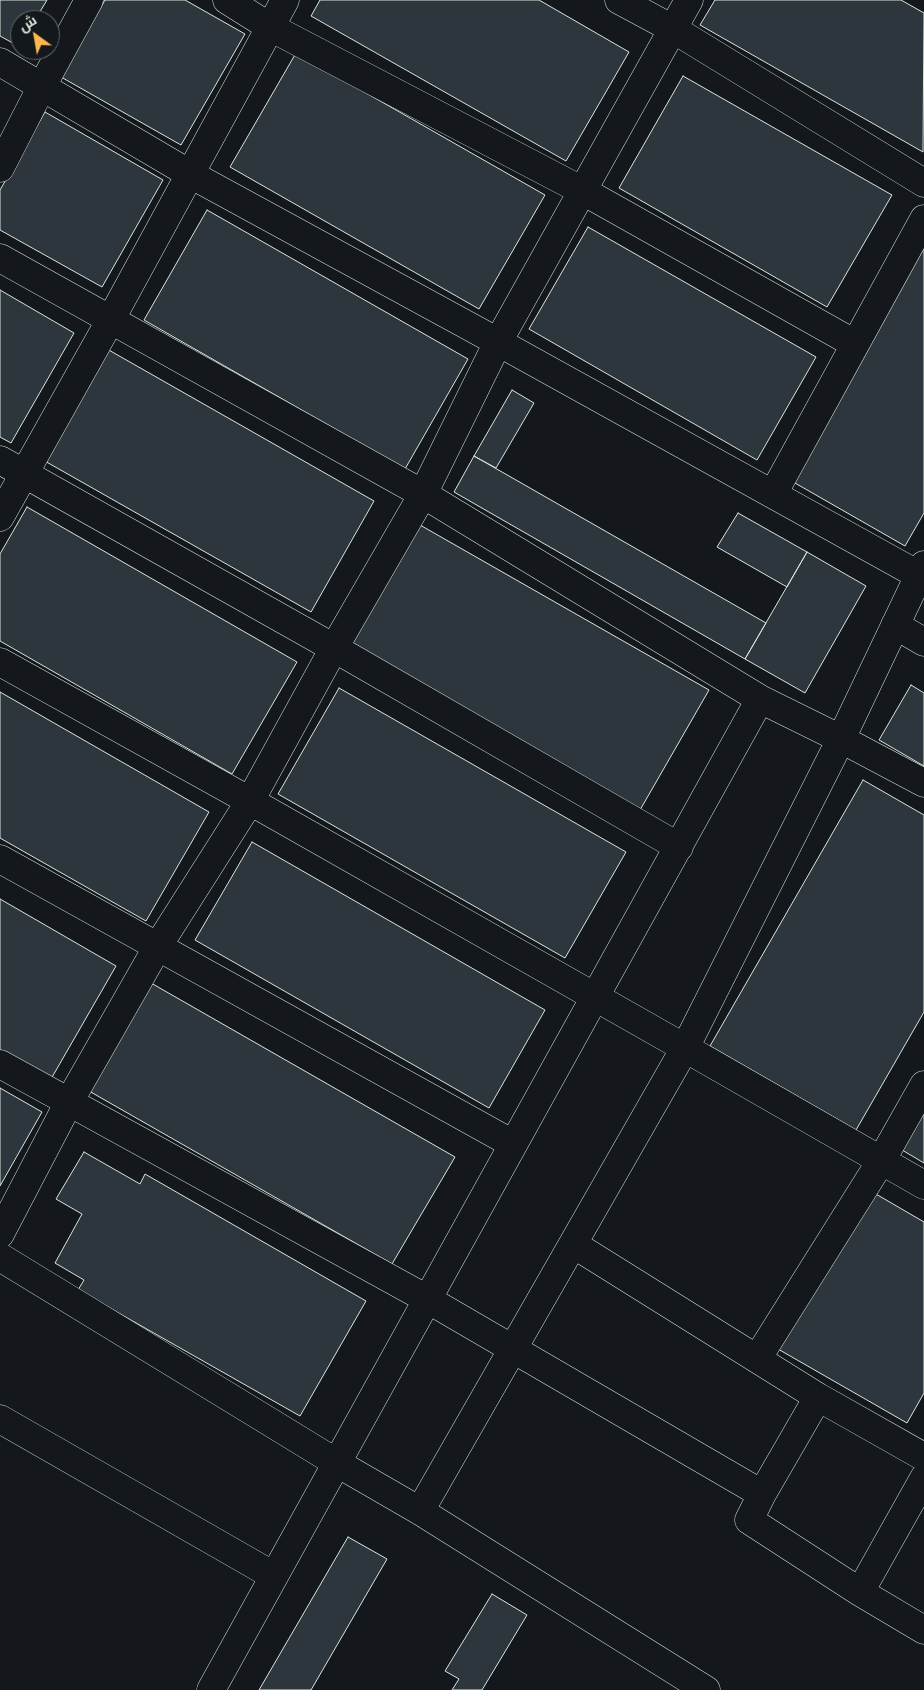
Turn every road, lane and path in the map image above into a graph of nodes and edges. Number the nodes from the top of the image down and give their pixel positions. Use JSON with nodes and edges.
{"nodes":[{"id":1,"x":89,"y":0,"type":"edge"},
{"id":2,"x":227,"y":0,"type":"edge"},
{"id":3,"x":285,"y":0,"type":"edge"},
{"id":4,"x":619,"y":0,"type":"edge"},
{"id":5,"x":690,"y":0,"type":"edge"},
{"id":6,"x":270,"y":27,"type":"junction"},
{"id":7,"x":673,"y":29,"type":"junction"},
{"id":8,"x":0,"y":62,"type":"edge"},
{"id":9,"x":42,"y":86,"type":"junction"},
{"id":10,"x":0,"y":168,"type":"edge"},
{"id":11,"x":190,"y":174,"type":"junction"},
{"id":12,"x":924,"y":183,"type":"edge"},
{"id":13,"x":583,"y":191,"type":"junction"},
{"id":14,"x":924,"y":219,"type":"edge"},
{"id":15,"x":0,"y":258,"type":"edge"},
{"id":16,"x":111,"y":319,"type":"junction"},
{"id":17,"x":498,"y":342,"type":"junction"},
{"id":18,"x":855,"y":344,"type":"junction"},
{"id":19,"x":0,"y":460,"type":"edge"},
{"id":20,"x":25,"y":473,"type":"junction"},
{"id":21,"x":423,"y":494,"type":"junction"},
{"id":22,"x":773,"y":494,"type":"junction"},
{"id":23,"x":0,"y":517,"type":"edge"},
{"id":24,"x":922,"y":573,"type":"edge"},
{"id":25,"x":895,"y":625,"type":"junction"},
{"id":26,"x":924,"y":642,"type":"edge"},
{"id":27,"x":334,"y":648,"type":"junction"},
{"id":28,"x":0,"y":662,"type":"edge"},
{"id":29,"x":760,"y":699,"type":"junction"},
{"id":30,"x":841,"y":739,"type":"junction"},
{"id":31,"x":924,"y":783,"type":"edge"},
{"id":32,"x":250,"y":801,"type":"junction"},
{"id":33,"x":679,"y":846,"type":"junction"},
{"id":34,"x":0,"y":859,"type":"edge"},
{"id":35,"x":158,"y":946,"type":"junction"},
{"id":36,"x":595,"y":998,"type":"junction"},
{"id":37,"x":685,"y":1048,"type":"junction"},
{"id":38,"x":0,"y":1064,"type":"edge"},
{"id":39,"x":924,"y":1085,"type":"edge"},
{"id":40,"x":69,"y":1102,"type":"junction"},
{"id":41,"x":513,"y":1144,"type":"junction"},
{"id":42,"x":881,"y":1161,"type":"junction"},
{"id":43,"x":924,"y":1186,"type":"edge"},
{"id":44,"x":0,"y":1234,"type":"edge"},
{"id":45,"x":573,"y":1244,"type":"junction"},
{"id":46,"x":0,"y":1257,"type":"edge"},
{"id":47,"x":428,"y":1299,"type":"junction"},
{"id":48,"x":512,"y":1350,"type":"junction"},
{"id":49,"x":757,"y":1359,"type":"junction"},
{"id":50,"x":818,"y":1397,"type":"junction"},
{"id":51,"x":0,"y":1419,"type":"edge"},
{"id":52,"x":924,"y":1457,"type":"edge"},
{"id":53,"x":338,"y":1463,"type":"junction"},
{"id":54,"x":924,"y":1478,"type":"edge"},
{"id":55,"x":762,"y":1494,"type":"junction"},
{"id":56,"x":420,"y":1511,"type":"junction"},
{"id":57,"x":274,"y":1576,"type":"junction"},
{"id":58,"x":860,"y":1592,"type":"junction"},
{"id":59,"x":924,"y":1630,"type":"edge"},
{"id":60,"x":211,"y":1690,"type":"edge"},
{"id":61,"x":706,"y":1690,"type":"edge"}],
"edges":[{"from":1,"to":9,"type":"street"},
{"from":2,"to":6,"type":"street"},
{"from":3,"to":6,"type":"street"},
{"from":4,"to":7,"type":"street"},
{"from":5,"to":7,"type":"street"},
{"from":6,"to":11,"type":"street"},
{"from":6,"to":13,"type":"street"},
{"from":7,"to":12,"type":"street"},
{"from":7,"to":13,"type":"street"},
{"from":8,"to":9,"type":"street"},
{"from":9,"to":10,"type":"street"},
{"from":9,"to":11,"type":"street"},
{"from":11,"to":16,"type":"street"},
{"from":11,"to":17,"type":"street"},
{"from":13,"to":17,"type":"street"},
{"from":13,"to":18,"type":"street"},
{"from":14,"to":18,"type":"street"},
{"from":15,"to":16,"type":"street"},
{"from":16,"to":20,"type":"street"},
{"from":16,"to":21,"type":"street"},
{"from":17,"to":21,"type":"street"},
{"from":17,"to":22,"type":"street"},
{"from":18,"to":22,"type":"street"},
{"from":19,"to":20,"type":"street"},
{"from":20,"to":23,"type":"street"},
{"from":20,"to":27,"type":"street"},
{"from":21,"to":27,"type":"street"},
{"from":21,"to":29,"type":"street"},
{"from":22,"to":24,"type":"street"},
{"from":24,"to":25,"type":"street"},
{"from":25,"to":26,"type":"street"},
{"from":25,"to":30,"type":"street"},
{"from":27,"to":32,"type":"street"},
{"from":27,"to":33,"type":"street"},
{"from":28,"to":32,"type":"street"},
{"from":29,"to":30,"type":"street"},
{"from":29,"to":33,"type":"street"},
{"from":30,"to":31,"type":"street"},
{"from":30,"to":37,"type":"street"},
{"from":32,"to":35,"type":"street"},
{"from":32,"to":36,"type":"street"},
{"from":33,"to":36,"type":"street"},
{"from":34,"to":35,"type":"street"},
{"from":35,"to":40,"type":"street"},
{"from":35,"to":41,"type":"street"},
{"from":36,"to":37,"type":"street"},
{"from":36,"to":41,"type":"street"},
{"from":37,"to":42,"type":"street"},
{"from":37,"to":45,"type":"street"},
{"from":38,"to":40,"type":"street"},
{"from":39,"to":42,"type":"street"},
{"from":40,"to":44,"type":"street"},
{"from":40,"to":47,"type":"street"},
{"from":41,"to":47,"type":"street"},
{"from":42,"to":43,"type":"street"},
{"from":42,"to":49,"type":"street"},
{"from":45,"to":48,"type":"street"},
{"from":45,"to":49,"type":"street"},
{"from":46,"to":53,"type":"street"},
{"from":47,"to":48,"type":"street"},
{"from":47,"to":53,"type":"street"},
{"from":48,"to":55,"type":"street"},
{"from":48,"to":56,"type":"street"},
{"from":49,"to":50,"type":"street"},
{"from":50,"to":52,"type":"street"},
{"from":50,"to":55,"type":"street"},
{"from":51,"to":57,"type":"street"},
{"from":53,"to":56,"type":"street"},
{"from":53,"to":57,"type":"street"},
{"from":54,"to":58,"type":"street"},
{"from":55,"to":58,"type":"street"},
{"from":56,"to":61,"type":"street"},
{"from":57,"to":60,"type":"street"},
{"from":58,"to":59,"type":"street"}]}
